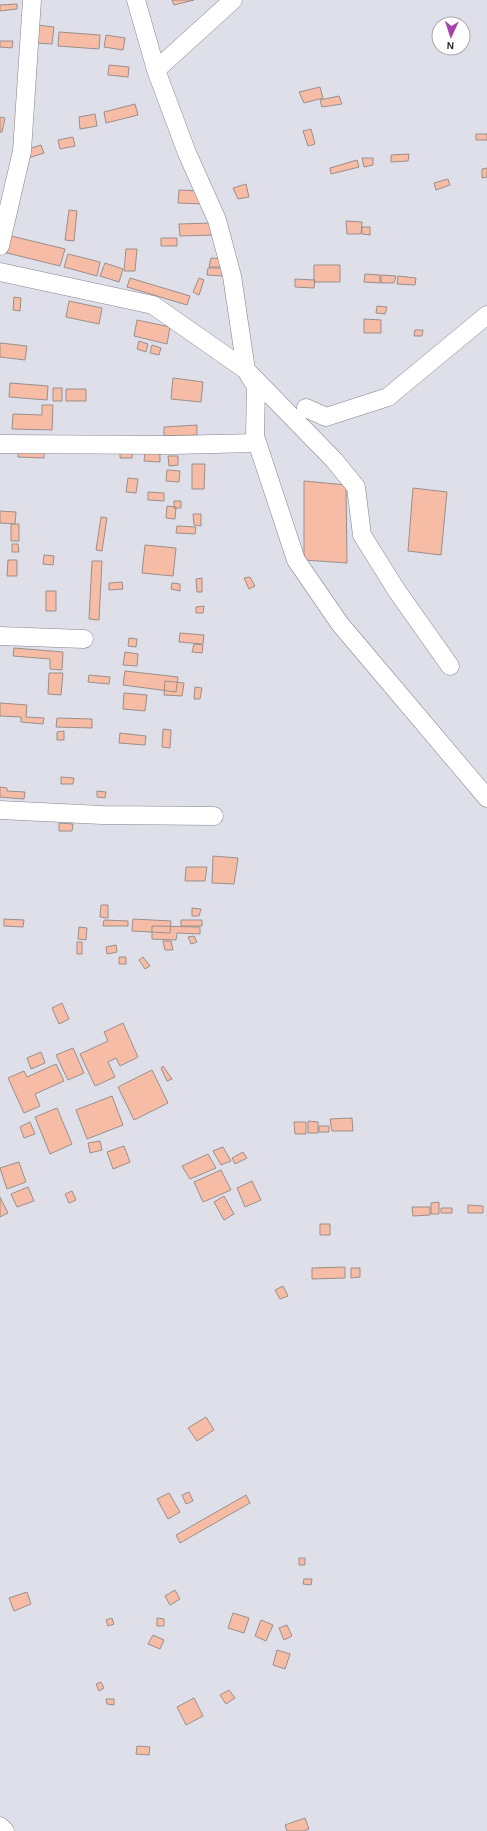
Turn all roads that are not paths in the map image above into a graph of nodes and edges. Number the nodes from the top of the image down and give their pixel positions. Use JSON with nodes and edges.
{"nodes":[{"id":1,"x":32,"y":0,"type":"edge"},
{"id":2,"x":136,"y":0,"type":"edge"},
{"id":3,"x":234,"y":0,"type":"edge"},
{"id":4,"x":156,"y":70,"type":"junction"},
{"id":5,"x":0,"y":246,"type":"edge"},
{"id":6,"x":0,"y":272,"type":"edge"},
{"id":7,"x":487,"y":315,"type":"edge"},
{"id":8,"x":246,"y":370,"type":"junction"},
{"id":9,"x":306,"y":408,"type":"dead end"},
{"id":10,"x":257,"y":443,"type":"junction"},
{"id":11,"x":0,"y":444,"type":"edge"},
{"id":12,"x":0,"y":636,"type":"edge"},
{"id":13,"x":84,"y":639,"type":"dead end"},
{"id":14,"x":450,"y":666,"type":"dead end"},
{"id":15,"x":487,"y":798,"type":"edge"},
{"id":16,"x":0,"y":810,"type":"edge"},
{"id":17,"x":214,"y":816,"type":"dead end"},
{"id":18,"x":0,"y":1826,"type":"edge"},
{"id":19,"x":5,"y":1831,"type":"edge"}],
"edges":[{"from":1,"to":5,"type":"street"},
{"from":2,"to":4,"type":"street"},
{"from":3,"to":4,"type":"street"},
{"from":4,"to":8,"type":"street"},
{"from":6,"to":8,"type":"street"},
{"from":7,"to":9,"type":"street"},
{"from":8,"to":10,"type":"street"},
{"from":8,"to":14,"type":"street"},
{"from":10,"to":11,"type":"street"},
{"from":10,"to":15,"type":"street"},
{"from":12,"to":13,"type":"street"},
{"from":16,"to":17,"type":"street"},
{"from":18,"to":19,"type":"street"}]}
